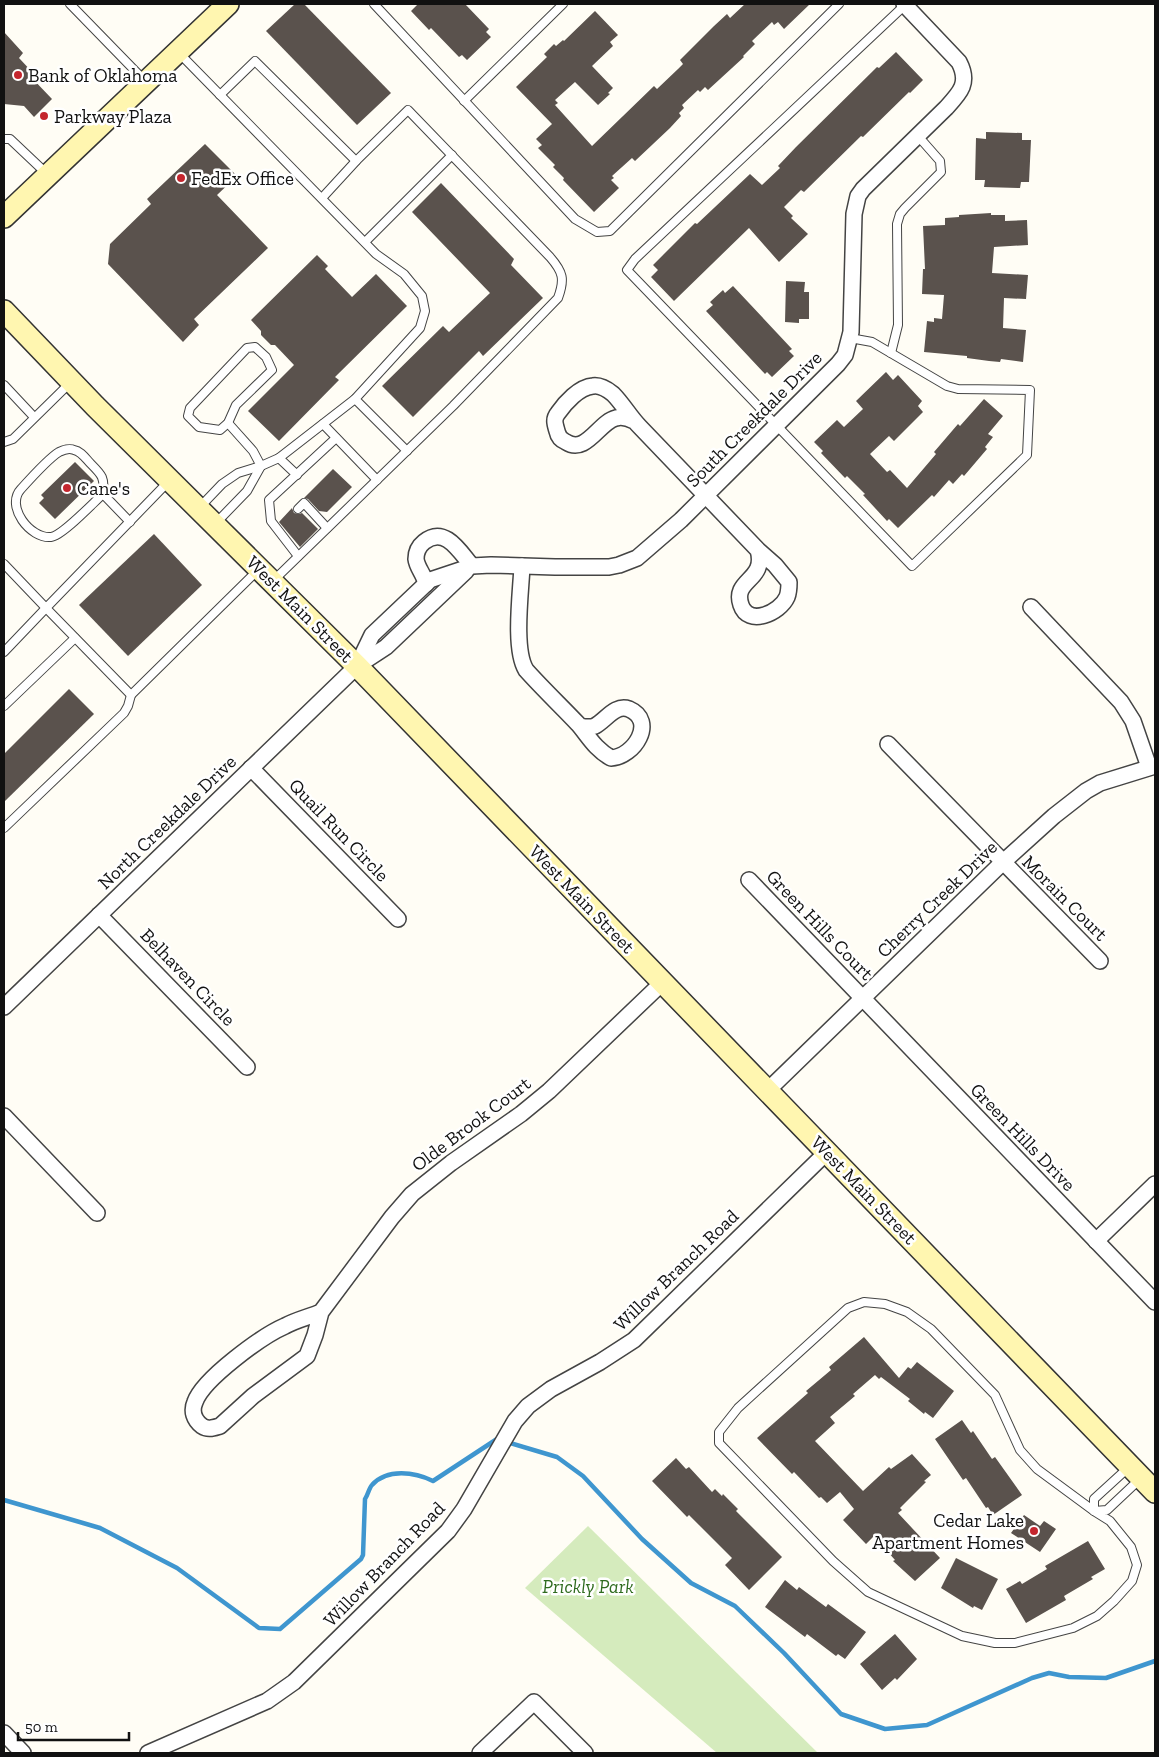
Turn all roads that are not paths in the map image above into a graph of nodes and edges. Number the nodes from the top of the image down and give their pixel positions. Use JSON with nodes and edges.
{"nodes":[{"id":1,"x":70,"y":4,"type":"edge"},
{"id":2,"x":228,"y":4,"type":"edge"},
{"id":3,"x":374,"y":4,"type":"edge"},
{"id":4,"x":563,"y":4,"type":"edge"},
{"id":5,"x":839,"y":4,"type":"edge"},
{"id":6,"x":905,"y":4,"type":"edge"},
{"id":7,"x":178,"y":52,"type":"junction"},
{"id":8,"x":146,"y":82,"type":"junction"},
{"id":9,"x":220,"y":95,"type":"junction"},
{"id":10,"x":464,"y":100,"type":"junction"},
{"id":11,"x":918,"y":136,"type":"junction"},
{"id":12,"x":4,"y":139,"type":"edge"},
{"id":13,"x":452,"y":155,"type":"junction"},
{"id":14,"x":356,"y":162,"type":"junction"},
{"id":15,"x":48,"y":175,"type":"junction"},
{"id":16,"x":322,"y":198,"type":"junction"},
{"id":17,"x":4,"y":217,"type":"edge"},
{"id":18,"x":365,"y":242,"type":"junction"},
{"id":19,"x":4,"y":311,"type":"edge"},
{"id":20,"x":850,"y":338,"type":"junction"},
{"id":21,"x":891,"y":353,"type":"junction"},
{"id":22,"x":72,"y":381,"type":"junction"},
{"id":23,"x":4,"y":385,"type":"edge"},
{"id":24,"x":355,"y":399,"type":"junction"},
{"id":25,"x":34,"y":417,"type":"junction"},
{"id":26,"x":634,"y":421,"type":"junction"},
{"id":27,"x":228,"y":423,"type":"junction"},
{"id":28,"x":323,"y":424,"type":"junction"},
{"id":29,"x":776,"y":426,"type":"junction"},
{"id":30,"x":336,"y":438,"type":"junction"},
{"id":31,"x":4,"y":442,"type":"edge"},
{"id":32,"x":407,"y":451,"type":"junction"},
{"id":33,"x":279,"y":458,"type":"junction"},
{"id":34,"x":261,"y":466,"type":"junction"},
{"id":35,"x":297,"y":475,"type":"junction"},
{"id":36,"x":170,"y":480,"type":"junction"},
{"id":37,"x":377,"y":480,"type":"junction"},
{"id":38,"x":103,"y":494,"type":"junction"},
{"id":39,"x":705,"y":495,"type":"junction"},
{"id":40,"x":199,"y":508,"type":"junction"},
{"id":41,"x":298,"y":508,"type":"dead end"},
{"id":42,"x":130,"y":522,"type":"junction"},
{"id":43,"x":215,"y":524,"type":"junction"},
{"id":44,"x":327,"y":528,"type":"junction"},
{"id":45,"x":758,"y":550,"type":"dead end"},
{"id":46,"x":298,"y":556,"type":"junction"},
{"id":47,"x":4,"y":564,"type":"edge"},
{"id":48,"x":472,"y":566,"type":"junction"},
{"id":49,"x":522,"y":566,"type":"junction"},
{"id":50,"x":266,"y":575,"type":"junction"},
{"id":51,"x":426,"y":584,"type":"junction"},
{"id":52,"x":1031,"y":607,"type":"dead end"},
{"id":53,"x":46,"y":608,"type":"junction"},
{"id":54,"x":75,"y":638,"type":"junction"},
{"id":55,"x":4,"y":652,"type":"edge"},
{"id":56,"x":357,"y":666,"type":"junction"},
{"id":57,"x":131,"y":695,"type":"junction"},
{"id":58,"x":4,"y":706,"type":"edge"},
{"id":59,"x":580,"y":726,"type":"dead end"},
{"id":60,"x":888,"y":744,"type":"dead end"},
{"id":61,"x":1152,"y":766,"type":"edge"},
{"id":62,"x":252,"y":768,"type":"junction"},
{"id":63,"x":4,"y":828,"type":"edge"},
{"id":64,"x":1002,"y":863,"type":"junction"},
{"id":65,"x":749,"y":880,"type":"dead end"},
{"id":66,"x":99,"y":915,"type":"junction"},
{"id":67,"x":398,"y":919,"type":"dead end"},
{"id":68,"x":1100,"y":962,"type":"dead end"},
{"id":69,"x":662,"y":983,"type":"junction"},
{"id":70,"x":863,"y":998,"type":"junction"},
{"id":71,"x":4,"y":1007,"type":"edge"},
{"id":72,"x":247,"y":1067,"type":"dead end"},
{"id":73,"x":767,"y":1091,"type":"junction"},
{"id":74,"x":4,"y":1116,"type":"edge"},
{"id":75,"x":826,"y":1152,"type":"junction"},
{"id":76,"x":1155,"y":1184,"type":"edge"},
{"id":77,"x":97,"y":1213,"type":"dead end"},
{"id":78,"x":1096,"y":1241,"type":"junction"},
{"id":79,"x":1155,"y":1302,"type":"edge"},
{"id":80,"x":321,"y":1312,"type":"junction"},
{"id":81,"x":1142,"y":1479,"type":"edge"},
{"id":82,"x":1094,"y":1511,"type":"junction"},
{"id":83,"x":4,"y":1733,"type":"edge"},
{"id":84,"x":23,"y":1753,"type":"edge"},
{"id":85,"x":148,"y":1753,"type":"edge"},
{"id":86,"x":480,"y":1753,"type":"edge"},
{"id":87,"x":585,"y":1753,"type":"edge"}],
"edges":[{"from":1,"to":8,"type":"lane"},
{"from":2,"to":7,"type":"main road"},
{"from":3,"to":10,"type":"lane"},
{"from":4,"to":10,"type":"lane"},
{"from":5,"to":10,"type":"lane"},
{"from":6,"to":11,"type":"street","name":"South Creekdale Drive"},
{"from":6,"to":29,"type":"lane"},
{"from":7,"to":8,"type":"main road"},
{"from":7,"to":9,"type":"lane"},
{"from":8,"to":15,"type":"main road"},
{"from":9,"to":14,"type":"lane"},
{"from":9,"to":16,"type":"lane"},
{"from":11,"to":20,"type":"street","name":"South Creekdale Drive"},
{"from":11,"to":21,"type":"lane"},
{"from":12,"to":15,"type":"lane"},
{"from":13,"to":14,"type":"lane"},
{"from":13,"to":18,"type":"lane"},
{"from":13,"to":32,"type":"lane"},
{"from":14,"to":16,"type":"lane"},
{"from":15,"to":17,"type":"main road"},
{"from":16,"to":18,"type":"lane"},
{"from":18,"to":24,"type":"lane"},
{"from":19,"to":22,"type":"main road","name":"West Main Street"},
{"from":20,"to":21,"type":"lane"},
{"from":20,"to":29,"type":"street","name":"South Creekdale Drive"},
{"from":21,"to":29,"type":"lane"},
{"from":22,"to":25,"type":"lane"},
{"from":22,"to":36,"type":"main road","name":"West Main Street"},
{"from":23,"to":25,"type":"lane"},
{"from":24,"to":28,"type":"lane"},
{"from":24,"to":32,"type":"lane"},
{"from":25,"to":31,"type":"lane"},
{"from":26,"to":26,"type":"street"},
{"from":26,"to":39,"type":"street"},
{"from":27,"to":27,"type":"lane"},
{"from":27,"to":34,"type":"lane"},
{"from":28,"to":30,"type":"lane"},
{"from":28,"to":33,"type":"lane"},
{"from":29,"to":39,"type":"street","name":"South Creekdale Drive"},
{"from":30,"to":35,"type":"lane"},
{"from":30,"to":37,"type":"lane"},
{"from":32,"to":37,"type":"lane"},
{"from":33,"to":34,"type":"lane"},
{"from":33,"to":35,"type":"lane"},
{"from":34,"to":40,"type":"lane"},
{"from":34,"to":43,"type":"lane"},
{"from":35,"to":46,"type":"lane"},
{"from":36,"to":40,"type":"main road","name":"West Main Street"},
{"from":36,"to":42,"type":"lane"},
{"from":37,"to":44,"type":"lane"},
{"from":38,"to":38,"type":"lane"},
{"from":38,"to":42,"type":"lane"},
{"from":39,"to":45,"type":"street"},
{"from":39,"to":49,"type":"street","name":"South Creekdale Drive"},
{"from":40,"to":43,"type":"main road","name":"West Main Street"},
{"from":41,"to":44,"type":"lane"},
{"from":42,"to":53,"type":"lane"},
{"from":43,"to":50,"type":"main road","name":"West Main Street"},
{"from":44,"to":46,"type":"lane"},
{"from":46,"to":50,"type":"lane"},
{"from":47,"to":53,"type":"lane"},
{"from":48,"to":49,"type":"street","name":"South Creekdale Drive"},
{"from":48,"to":51,"type":"street","name":"South Creekdale Drive"},
{"from":48,"to":51,"type":"street"},
{"from":48,"to":56,"type":"street"},
{"from":49,"to":59,"type":"street"},
{"from":50,"to":56,"type":"main road","name":"West Main Street"},
{"from":50,"to":57,"type":"lane"},
{"from":51,"to":56,"type":"street","name":"South Creekdale Drive"},
{"from":52,"to":61,"type":"street"},
{"from":53,"to":54,"type":"lane"},
{"from":53,"to":55,"type":"lane"},
{"from":54,"to":57,"type":"lane"},
{"from":54,"to":58,"type":"lane"},
{"from":56,"to":62,"type":"street","name":"North Creekdale Drive"},
{"from":56,"to":69,"type":"main road","name":"West Main Street"},
{"from":57,"to":63,"type":"lane"},
{"from":60,"to":64,"type":"street","name":"Morain Court"},
{"from":61,"to":64,"type":"street","name":"Cherry Creek Drive"},
{"from":62,"to":66,"type":"street","name":"North Creekdale Drive"},
{"from":62,"to":67,"type":"street","name":"Quail Run Circle"},
{"from":64,"to":68,"type":"street","name":"Morain Court"},
{"from":64,"to":70,"type":"street","name":"Cherry Creek Drive"},
{"from":65,"to":70,"type":"street","name":"Green Hills Court"},
{"from":66,"to":71,"type":"street","name":"North Creekdale Drive"},
{"from":66,"to":72,"type":"street","name":"Belhaven Circle"},
{"from":69,"to":73,"type":"main road","name":"West Main Street"},
{"from":69,"to":80,"type":"street","name":"Olde Brook Court"},
{"from":70,"to":73,"type":"street","name":"Cherry Creek Drive"},
{"from":70,"to":78,"type":"street","name":"Green Hills Drive"},
{"from":73,"to":75,"type":"main road","name":"West Main Street"},
{"from":74,"to":77,"type":"street"},
{"from":75,"to":81,"type":"main road","name":"West Main Street"},
{"from":75,"to":85,"type":"street","name":"Willow Branch Road"},
{"from":76,"to":78,"type":"street"},
{"from":78,"to":79,"type":"street","name":"Green Hills Drive"},
{"from":80,"to":80,"type":"street","name":"Olde Brook Court"},
{"from":81,"to":82,"type":"lane"},
{"from":81,"to":82,"type":"lane"},
{"from":82,"to":82,"type":"lane"},
{"from":83,"to":84,"type":"street"},
{"from":86,"to":87,"type":"street"}]}
